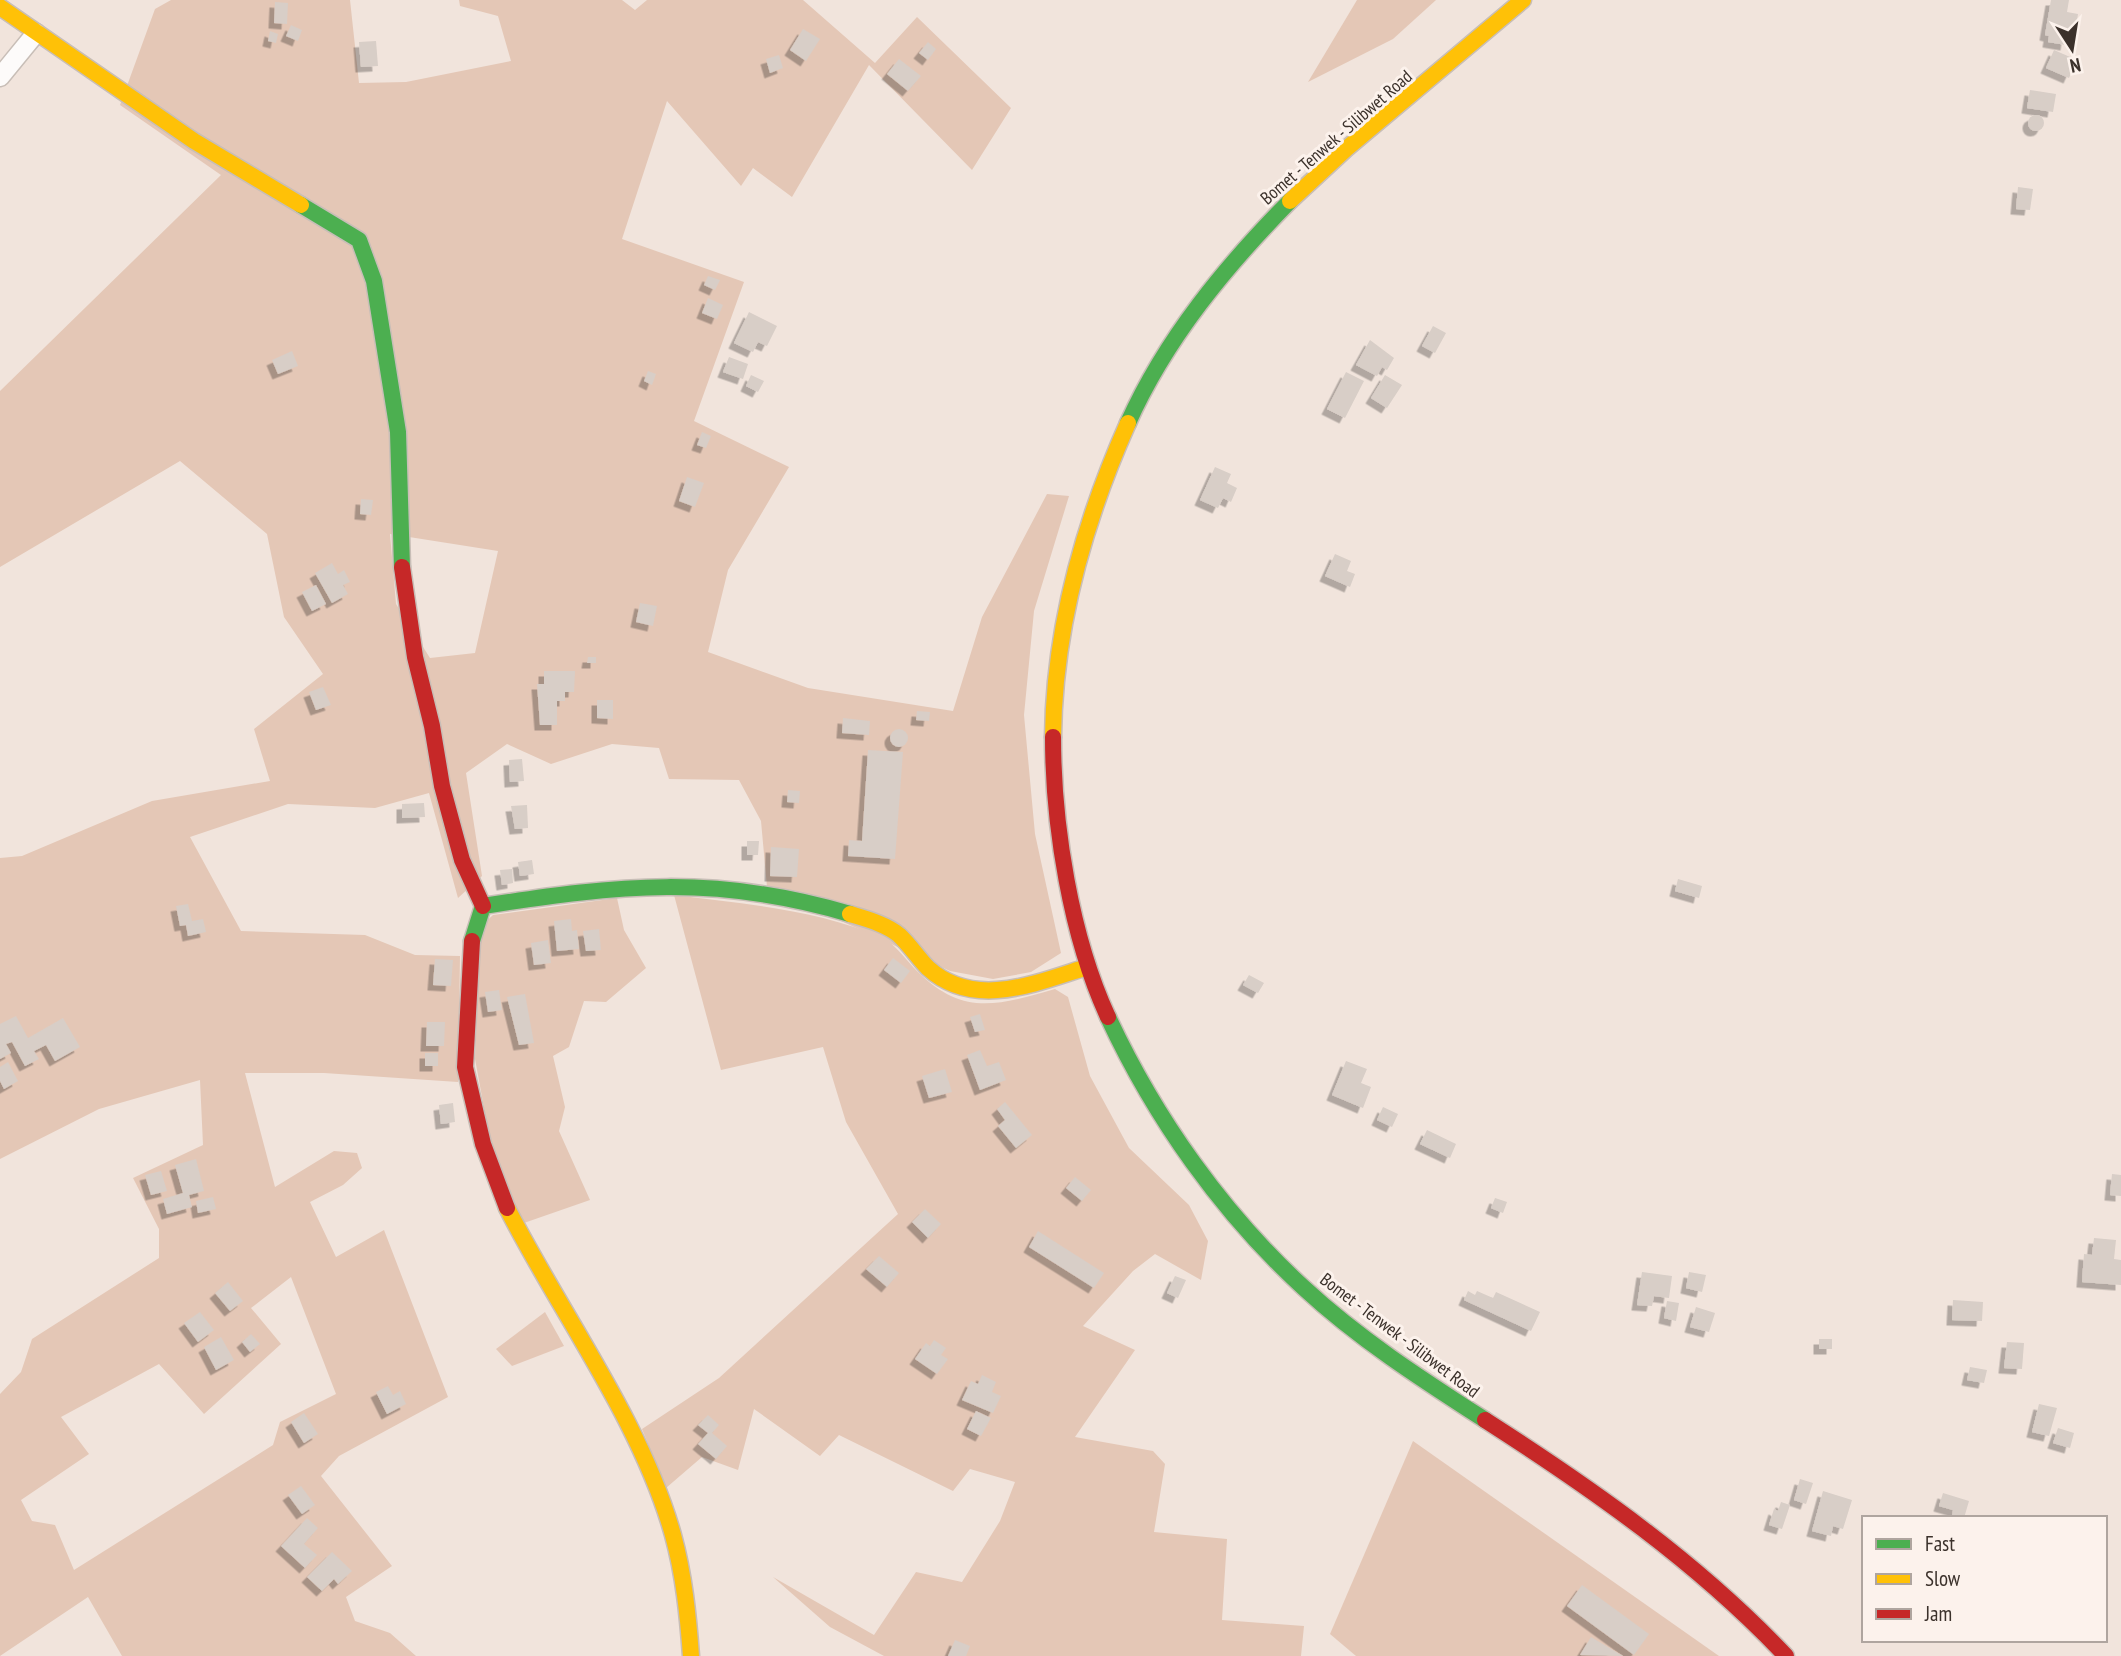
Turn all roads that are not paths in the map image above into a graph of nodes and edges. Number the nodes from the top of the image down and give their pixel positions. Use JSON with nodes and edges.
{"nodes":[{"id":1,"x":1523,"y":0,"type":"edge"},
{"id":2,"x":0,"y":7,"type":"edge"},
{"id":3,"x":36,"y":33,"type":"junction"},
{"id":4,"x":0,"y":77,"type":"edge"},
{"id":5,"x":483,"y":906,"type":"junction"},
{"id":6,"x":1087,"y":967,"type":"junction"},
{"id":7,"x":691,"y":1656,"type":"edge"},
{"id":8,"x":1786,"y":1656,"type":"edge"}],
"edges":[{"from":1,"to":6,"type":"street","name":"Bomet - Tenwek - Silibwet Road"},
{"from":2,"to":3,"type":"street"},
{"from":3,"to":4,"type":"street"},
{"from":3,"to":5,"type":"street"},
{"from":5,"to":6,"type":"street"},
{"from":5,"to":7,"type":"street"},
{"from":6,"to":8,"type":"street","name":"Bomet - Tenwek - Silibwet Road"}]}
